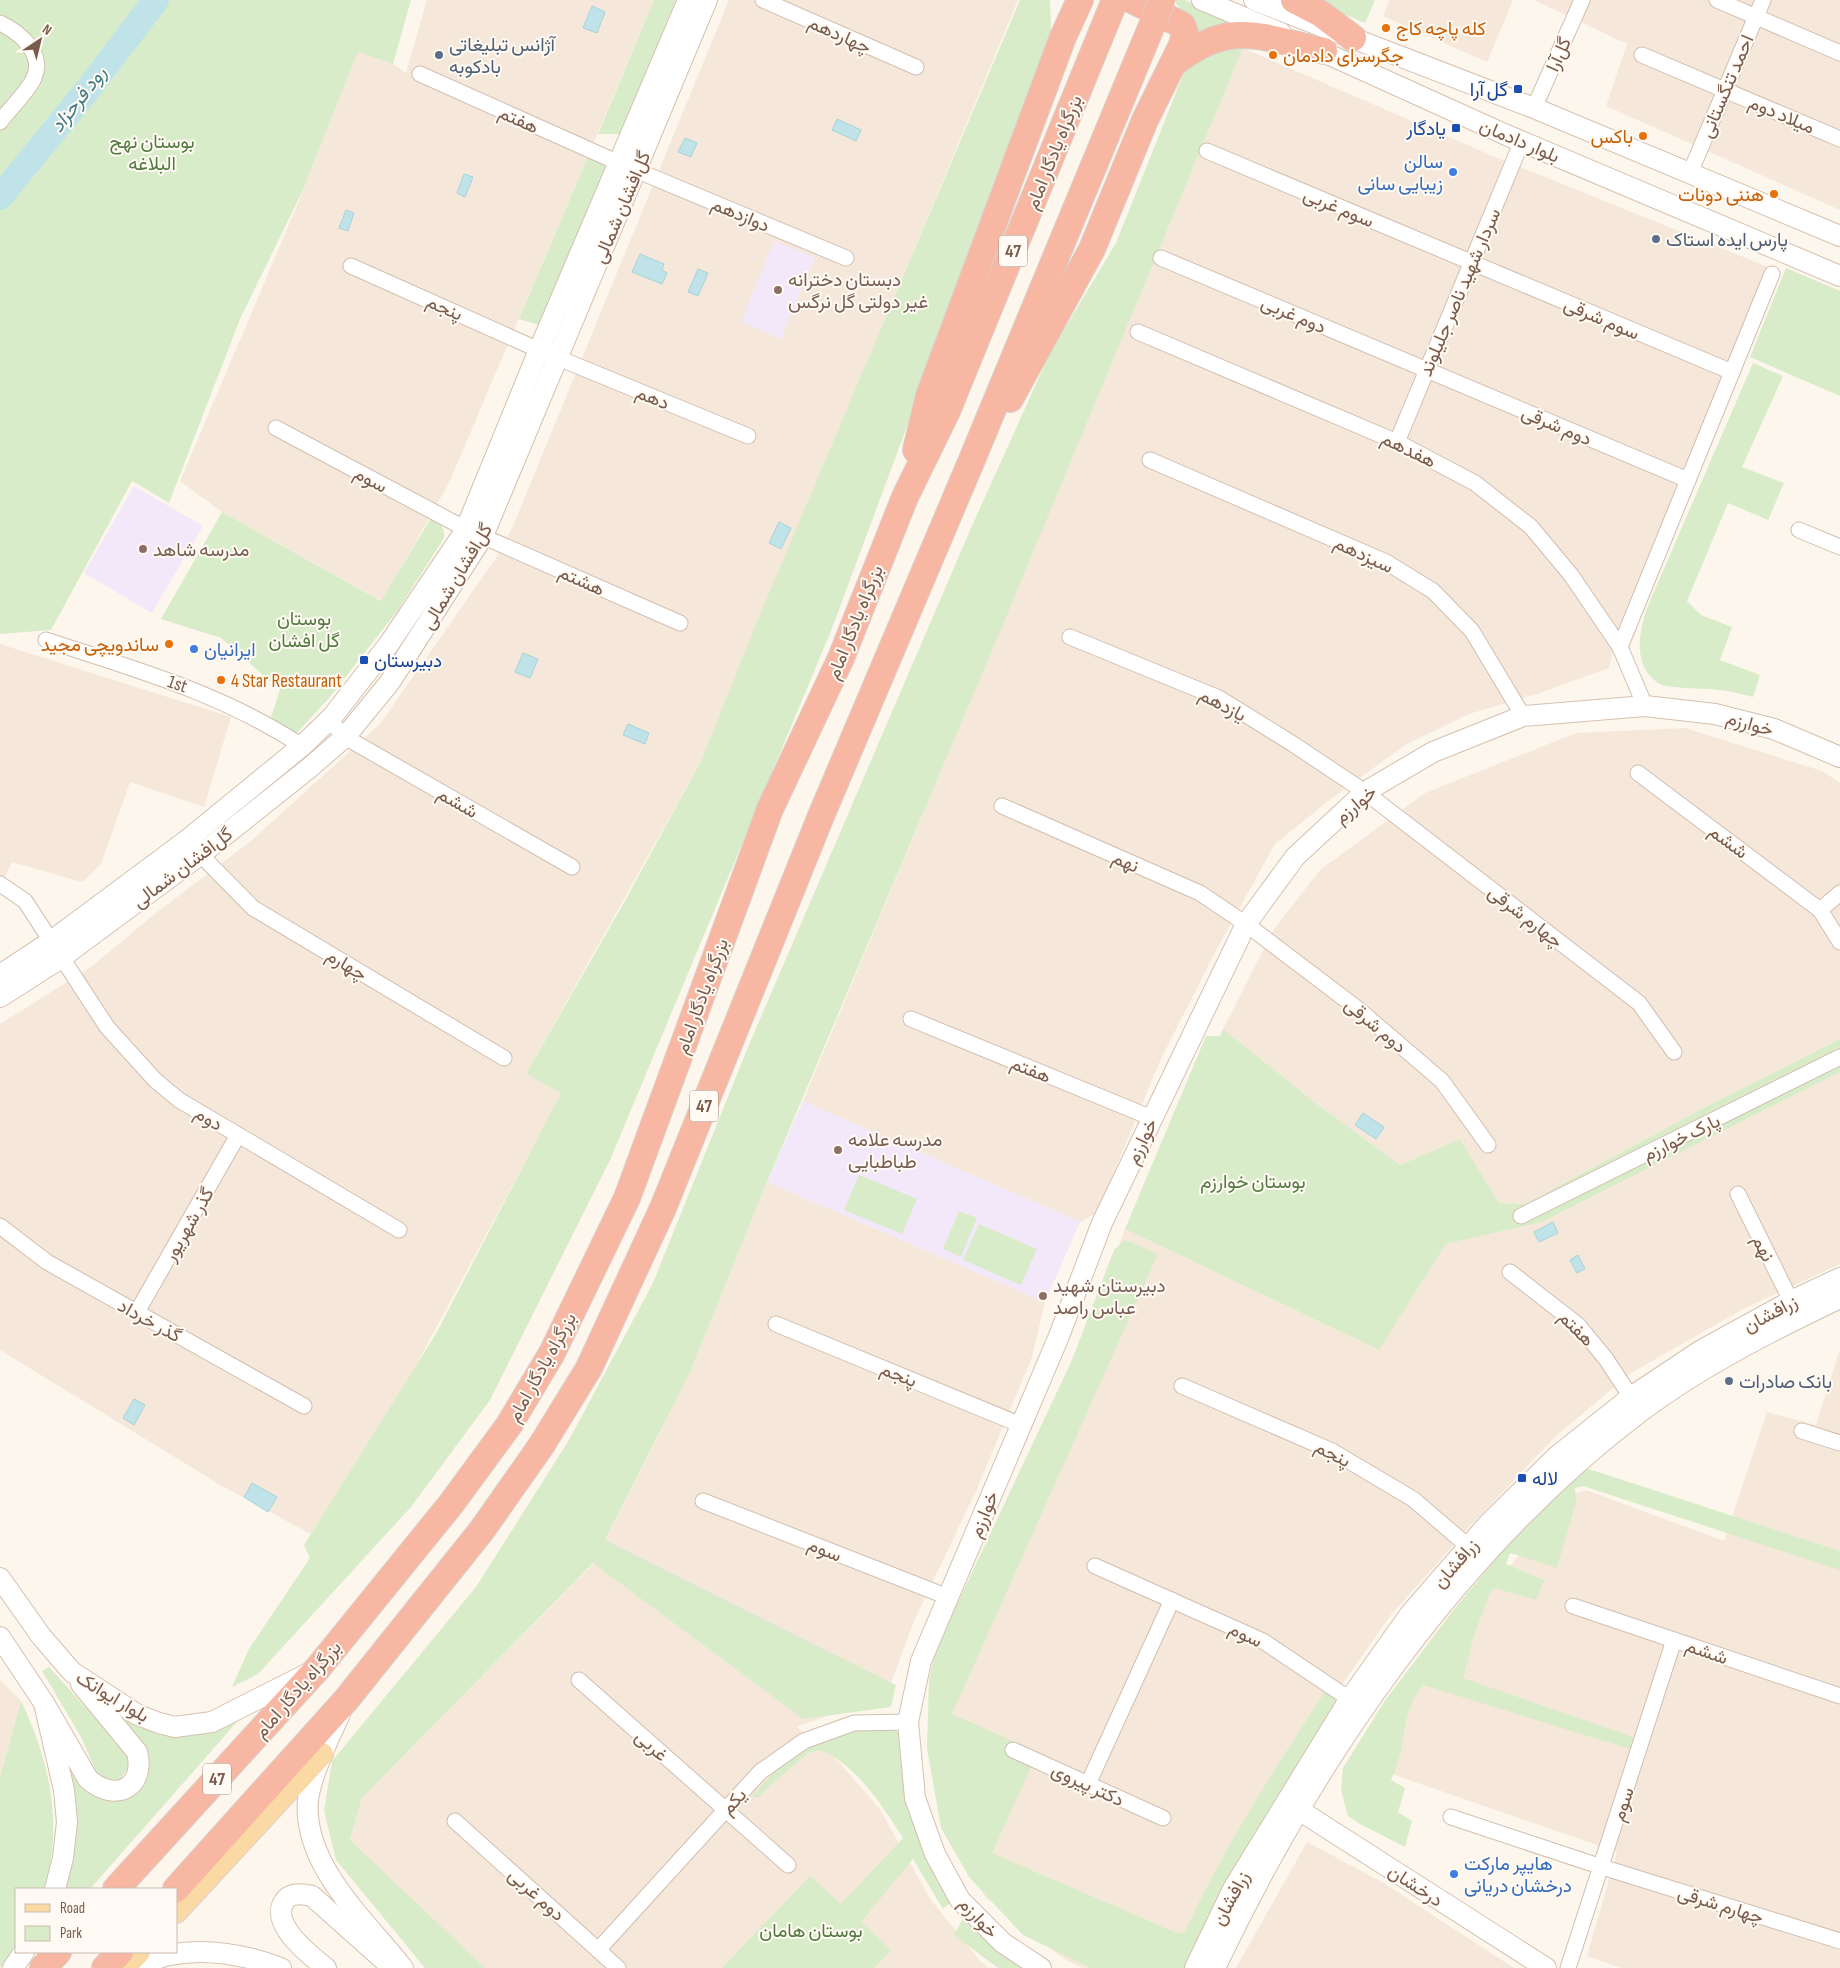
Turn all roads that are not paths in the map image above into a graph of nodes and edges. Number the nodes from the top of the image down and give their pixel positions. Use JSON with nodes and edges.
{"nodes":[{"id":1,"x":688,"y":0,"type":"edge"},
{"id":2,"x":707,"y":0,"type":"edge"},
{"id":3,"x":763,"y":0,"type":"edge"},
{"id":4,"x":1060,"y":0,"type":"edge"},
{"id":5,"x":1080,"y":0,"type":"edge"},
{"id":6,"x":1121,"y":0,"type":"edge"},
{"id":7,"x":1202,"y":0,"type":"edge"},
{"id":8,"x":1254,"y":0,"type":"edge"},
{"id":9,"x":1294,"y":0,"type":"edge"},
{"id":10,"x":1582,"y":0,"type":"edge"},
{"id":11,"x":1717,"y":0,"type":"edge"},
{"id":12,"x":1763,"y":0,"type":"edge"},
{"id":13,"x":1159,"y":9,"type":"edge"},
{"id":14,"x":1756,"y":17,"type":"junction"},
{"id":15,"x":0,"y":23,"type":"edge"},
{"id":16,"x":1063,"y":37,"type":"junction"},
{"id":17,"x":1353,"y":38,"type":"junction"},
{"id":18,"x":1324,"y":52,"type":"junction"},
{"id":19,"x":1840,"y":53,"type":"edge"},
{"id":20,"x":1642,"y":55,"type":"dead end"},
{"id":21,"x":1173,"y":64,"type":"junction"},
{"id":22,"x":916,"y":67,"type":"dead end"},
{"id":23,"x":420,"y":74,"type":"dead end"},
{"id":24,"x":1725,"y":90,"type":"junction"},
{"id":25,"x":1534,"y":108,"type":"junction"},
{"id":26,"x":0,"y":122,"type":"edge"},
{"id":27,"x":1840,"y":139,"type":"edge"},
{"id":28,"x":1522,"y":141,"type":"junction"},
{"id":29,"x":1208,"y":151,"type":"dead end"},
{"id":30,"x":628,"y":166,"type":"junction"},
{"id":31,"x":1690,"y":173,"type":"junction"},
{"id":32,"x":1840,"y":236,"type":"edge"},
{"id":33,"x":846,"y":258,"type":"dead end"},
{"id":34,"x":1161,"y":258,"type":"dead end"},
{"id":35,"x":1471,"y":263,"type":"junction"},
{"id":36,"x":351,"y":266,"type":"dead end"},
{"id":37,"x":1772,"y":274,"type":"dead end"},
{"id":38,"x":1840,"y":276,"type":"edge"},
{"id":39,"x":1138,"y":332,"type":"dead end"},
{"id":40,"x":539,"y":350,"type":"junction"},
{"id":41,"x":558,"y":358,"type":"junction"},
{"id":42,"x":1427,"y":370,"type":"junction"},
{"id":43,"x":1732,"y":372,"type":"junction"},
{"id":44,"x":276,"y":428,"type":"dead end"},
{"id":45,"x":748,"y":436,"type":"dead end"},
{"id":46,"x":1397,"y":442,"type":"junction"},
{"id":47,"x":1150,"y":460,"type":"dead end"},
{"id":48,"x":971,"y":462,"type":"junction"},
{"id":49,"x":1688,"y":480,"type":"junction"},
{"id":50,"x":905,"y":497,"type":"junction"},
{"id":51,"x":1799,"y":530,"type":"dead end"},
{"id":52,"x":475,"y":533,"type":"junction"},
{"id":53,"x":1840,"y":547,"type":"edge"},
{"id":54,"x":680,"y":623,"type":"dead end"},
{"id":55,"x":1070,"y":637,"type":"dead end"},
{"id":56,"x":46,"y":640,"type":"dead end"},
{"id":57,"x":1620,"y":647,"type":"junction"},
{"id":58,"x":1645,"y":706,"type":"junction"},
{"id":59,"x":1523,"y":716,"type":"junction"},
{"id":60,"x":329,"y":720,"type":"junction"},
{"id":61,"x":345,"y":737,"type":"junction"},
{"id":62,"x":302,"y":746,"type":"junction"},
{"id":63,"x":1840,"y":757,"type":"edge"},
{"id":64,"x":1638,"y":773,"type":"dead end"},
{"id":65,"x":1365,"y":792,"type":"junction"},
{"id":66,"x":1002,"y":806,"type":"dead end"},
{"id":67,"x":187,"y":840,"type":"junction"},
{"id":68,"x":200,"y":855,"type":"junction"},
{"id":69,"x":572,"y":867,"type":"dead end"},
{"id":70,"x":0,"y":884,"type":"edge"},
{"id":71,"x":1840,"y":893,"type":"edge"},
{"id":72,"x":1820,"y":910,"type":"junction"},
{"id":73,"x":1246,"y":924,"type":"junction"},
{"id":74,"x":1840,"y":942,"type":"edge"},
{"id":75,"x":56,"y":950,"type":"junction"},
{"id":76,"x":0,"y":975,"type":"edge"},
{"id":77,"x":0,"y":997,"type":"edge"},
{"id":78,"x":911,"y":1019,"type":"dead end"},
{"id":79,"x":1674,"y":1052,"type":"dead end"},
{"id":80,"x":1840,"y":1057,"type":"edge"},
{"id":81,"x":504,"y":1058,"type":"dead end"},
{"id":82,"x":1152,"y":1118,"type":"junction"},
{"id":83,"x":238,"y":1135,"type":"junction"},
{"id":84,"x":1488,"y":1145,"type":"dead end"},
{"id":85,"x":1738,"y":1194,"type":"dead end"},
{"id":86,"x":1521,"y":1216,"type":"dead end"},
{"id":87,"x":0,"y":1226,"type":"edge"},
{"id":88,"x":399,"y":1230,"type":"dead end"},
{"id":89,"x":1510,"y":1272,"type":"dead end"},
{"id":90,"x":1840,"y":1278,"type":"edge"},
{"id":91,"x":1840,"y":1298,"type":"edge"},
{"id":92,"x":1791,"y":1301,"type":"junction"},
{"id":93,"x":137,"y":1312,"type":"junction"},
{"id":94,"x":776,"y":1324,"type":"dead end"},
{"id":95,"x":1182,"y":1386,"type":"dead end"},
{"id":96,"x":1631,"y":1397,"type":"junction"},
{"id":97,"x":304,"y":1406,"type":"dead end"},
{"id":98,"x":1021,"y":1425,"type":"junction"},
{"id":99,"x":1802,"y":1430,"type":"dead end"},
{"id":100,"x":1840,"y":1443,"type":"edge"},
{"id":101,"x":703,"y":1501,"type":"dead end"},
{"id":102,"x":1469,"y":1547,"type":"junction"},
{"id":103,"x":1095,"y":1566,"type":"dead end"},
{"id":104,"x":0,"y":1578,"type":"edge"},
{"id":105,"x":948,"y":1597,"type":"junction"},
{"id":106,"x":1172,"y":1600,"type":"junction"},
{"id":107,"x":1573,"y":1606,"type":"dead end"},
{"id":108,"x":0,"y":1638,"type":"edge"},
{"id":109,"x":1674,"y":1640,"type":"junction"},
{"id":110,"x":318,"y":1668,"type":"junction"},
{"id":111,"x":72,"y":1672,"type":"junction"},
{"id":112,"x":579,"y":1680,"type":"dead end"},
{"id":113,"x":1840,"y":1696,"type":"edge"},
{"id":114,"x":346,"y":1700,"type":"junction"},
{"id":115,"x":44,"y":1703,"type":"junction"},
{"id":116,"x":1357,"y":1704,"type":"junction"},
{"id":117,"x":908,"y":1722,"type":"junction"},
{"id":118,"x":1013,"y":1750,"type":"dead end"},
{"id":119,"x":322,"y":1754,"type":"junction"},
{"id":120,"x":1088,"y":1784,"type":"junction"},
{"id":121,"x":1293,"y":1806,"type":"junction"},
{"id":122,"x":725,"y":1810,"type":"junction"},
{"id":123,"x":1451,"y":1817,"type":"dead end"},
{"id":124,"x":1163,"y":1818,"type":"dead end"},
{"id":125,"x":455,"y":1820,"type":"dead end"},
{"id":126,"x":788,"y":1865,"type":"dead end"},
{"id":127,"x":1602,"y":1867,"type":"junction"},
{"id":128,"x":55,"y":1888,"type":"edge"},
{"id":129,"x":117,"y":1888,"type":"edge"},
{"id":130,"x":177,"y":1888,"type":"edge"},
{"id":131,"x":178,"y":1910,"type":"edge"},
{"id":132,"x":1840,"y":1941,"type":"edge"},
{"id":133,"x":598,"y":1950,"type":"junction"},
{"id":134,"x":23,"y":1953,"type":"edge"},
{"id":135,"x":57,"y":1953,"type":"edge"},
{"id":136,"x":119,"y":1953,"type":"edge"},
{"id":137,"x":138,"y":1953,"type":"edge"},
{"id":138,"x":13,"y":1968,"type":"edge"},
{"id":139,"x":43,"y":1968,"type":"edge"},
{"id":140,"x":105,"y":1968,"type":"edge"},
{"id":141,"x":124,"y":1968,"type":"edge"},
{"id":142,"x":134,"y":1968,"type":"edge"},
{"id":143,"x":282,"y":1968,"type":"edge"},
{"id":144,"x":326,"y":1968,"type":"edge"},
{"id":145,"x":392,"y":1968,"type":"edge"},
{"id":146,"x":403,"y":1968,"type":"edge"},
{"id":147,"x":618,"y":1968,"type":"edge"},
{"id":148,"x":1041,"y":1968,"type":"edge"},
{"id":149,"x":1196,"y":1968,"type":"edge"},
{"id":150,"x":1215,"y":1968,"type":"edge"},
{"id":151,"x":1546,"y":1968,"type":"edge"},
{"id":152,"x":1568,"y":1968,"type":"edge"}],
"edges":[{"from":1,"to":30,"type":"main road","name":"گل‌افشان شمالی"},
{"from":2,"to":30,"type":"main road","name":"گل‌افشان شمالی"},
{"from":3,"to":22,"type":"street","name":"چهاردهم"},
{"from":4,"to":16,"type":"highway"},
{"from":5,"to":16,"type":"highway"},
{"from":6,"to":21,"type":"highway"},
{"from":6,"to":50,"type":"highway","name":"بزرگراه یادگار امام","number":"47"},
{"from":7,"to":18,"type":"main road","name":"بلوار دادمان"},
{"from":8,"to":17,"type":"main road","name":"بلوار دادمان"},
{"from":9,"to":17,"type":"highway"},
{"from":10,"to":25,"type":"street","name":"گل‌آرا"},
{"from":11,"to":14,"type":"street"},
{"from":12,"to":14,"type":"street","name":"احمد تنگستانی"},
{"from":13,"to":48,"type":"highway","name":"بزرگراه یادگار امام","number":"47"},
{"from":14,"to":19,"type":"street"},
{"from":14,"to":24,"type":"street","name":"احمد تنگستانی"},
{"from":15,"to":26,"type":"street"},
{"from":16,"to":50,"type":"highway"},
{"from":17,"to":25,"type":"main road","name":"بلوار دادمان"},
{"from":18,"to":21,"type":"highway"},
{"from":18,"to":28,"type":"main road","name":"بلوار دادمان"},
{"from":20,"to":24,"type":"street","name":"میلاد دوم"},
{"from":21,"to":48,"type":"highway"},
{"from":23,"to":30,"type":"street","name":"هفتم"},
{"from":24,"to":27,"type":"street","name":"میلاد دوم"},
{"from":24,"to":31,"type":"street","name":"احمد تنگستانی"},
{"from":25,"to":31,"type":"main road","name":"بلوار دادمان"},
{"from":28,"to":35,"type":"street","name":"سردار شهید ناصر جلیلوند"},
{"from":28,"to":38,"type":"main road","name":"بلوار دادمان"},
{"from":29,"to":35,"type":"street","name":"سوم غربی"},
{"from":30,"to":33,"type":"street","name":"دوازدهم"},
{"from":30,"to":40,"type":"main road","name":"گل‌افشان شمالی"},
{"from":30,"to":41,"type":"main road","name":"گل‌افشان شمالی"},
{"from":31,"to":32,"type":"main road","name":"بلوار دادمان"},
{"from":34,"to":42,"type":"street","name":"دوم غربی"},
{"from":35,"to":42,"type":"street","name":"سردار شهید ناصر جلیلوند"},
{"from":35,"to":43,"type":"street","name":"سوم شرقی"},
{"from":36,"to":40,"type":"street","name":"پنجم"},
{"from":37,"to":43,"type":"street"},
{"from":39,"to":46,"type":"street","name":"هفدهم"},
{"from":40,"to":41,"type":"street","name":"پنجم"},
{"from":40,"to":52,"type":"main road","name":"گل‌افشان شمالی"},
{"from":41,"to":45,"type":"street","name":"دهم"},
{"from":41,"to":52,"type":"main road","name":"گل‌افشان شمالی"},
{"from":42,"to":46,"type":"street","name":"سردار شهید ناصر جلیلوند"},
{"from":42,"to":49,"type":"street","name":"دوم شرقی"},
{"from":43,"to":49,"type":"street"},
{"from":44,"to":52,"type":"street","name":"سوم"},
{"from":46,"to":57,"type":"street","name":"هفدهم"},
{"from":47,"to":59,"type":"street","name":"سیزدهم"},
{"from":48,"to":114,"type":"highway","name":"بزرگراه یادگار امام","number":"47"},
{"from":49,"to":57,"type":"street"},
{"from":50,"to":110,"type":"highway","name":"بزرگراه یادگار امام","number":"47"},
{"from":51,"to":53,"type":"street"},
{"from":52,"to":54,"type":"street","name":"هشتم"},
{"from":52,"to":60,"type":"main road","name":"گل‌افشان شمالی"},
{"from":52,"to":61,"type":"main road","name":"گل‌افشان شمالی"},
{"from":55,"to":65,"type":"street","name":"یازدهم"},
{"from":56,"to":62,"type":"street","name":"1st"},
{"from":57,"to":58,"type":"street","name":"هفدهم"},
{"from":58,"to":59,"type":"main road","name":"خوارزم"},
{"from":58,"to":63,"type":"main road","name":"خوارزم"},
{"from":59,"to":65,"type":"main road","name":"خوارزم"},
{"from":60,"to":61,"type":"street","name":"ششم"},
{"from":60,"to":62,"type":"main road","name":"گل‌افشان شمالی"},
{"from":61,"to":68,"type":"main road","name":"گل‌افشان شمالی"},
{"from":61,"to":69,"type":"street","name":"ششم"},
{"from":62,"to":67,"type":"main road","name":"گل‌افشان شمالی"},
{"from":64,"to":72,"type":"street","name":"ششم"},
{"from":65,"to":73,"type":"main road","name":"خوارزم"},
{"from":65,"to":79,"type":"street","name":"چهارم شرقی"},
{"from":66,"to":73,"type":"street","name":"نهم"},
{"from":67,"to":68,"type":"street","name":"چهارم"},
{"from":67,"to":75,"type":"main road","name":"گل‌افشان شمالی"},
{"from":68,"to":75,"type":"main road","name":"گل‌افشان شمالی"},
{"from":68,"to":81,"type":"street","name":"چهارم"},
{"from":70,"to":75,"type":"street","name":"دوم"},
{"from":71,"to":72,"type":"street"},
{"from":72,"to":74,"type":"street","name":"ششم"},
{"from":73,"to":82,"type":"main road","name":"خوارزم"},
{"from":73,"to":84,"type":"street","name":"دوم شرقی"},
{"from":75,"to":76,"type":"main road","name":"گل‌افشان شمالی"},
{"from":75,"to":77,"type":"main road","name":"گل‌افشان شمالی"},
{"from":75,"to":83,"type":"street","name":"دوم"},
{"from":78,"to":82,"type":"street","name":"هفتم"},
{"from":80,"to":86,"type":"street","name":"پارک خوارزم"},
{"from":82,"to":98,"type":"main road","name":"خوارزم"},
{"from":83,"to":88,"type":"street","name":"دوم"},
{"from":83,"to":93,"type":"street","name":"گذر شهریور"},
{"from":85,"to":92,"type":"street","name":"نهم"},
{"from":87,"to":93,"type":"street","name":"گذر خرداد"},
{"from":89,"to":96,"type":"street","name":"هفتم"},
{"from":90,"to":92,"type":"main road","name":"زرافشان"},
{"from":91,"to":116,"type":"main road","name":"زرافشان"},
{"from":92,"to":96,"type":"main road","name":"زرافشان"},
{"from":93,"to":97,"type":"street","name":"گذر خرداد"},
{"from":94,"to":98,"type":"street","name":"پنجم"},
{"from":95,"to":102,"type":"street","name":"پنجم"},
{"from":96,"to":102,"type":"main road","name":"زرافشان"},
{"from":98,"to":105,"type":"main road","name":"خوارزم"},
{"from":99,"to":100,"type":"street"},
{"from":101,"to":105,"type":"street","name":"سوم"},
{"from":102,"to":116,"type":"main road","name":"زرافشان"},
{"from":103,"to":106,"type":"street","name":"سوم"},
{"from":104,"to":111,"type":"main road","name":"بلوار ایوانک"},
{"from":105,"to":117,"type":"main road","name":"خوارزم"},
{"from":106,"to":116,"type":"street","name":"سوم"},
{"from":106,"to":120,"type":"street"},
{"from":107,"to":109,"type":"street","name":"ششم"},
{"from":108,"to":115,"type":"main road"},
{"from":109,"to":113,"type":"street","name":"ششم"},
{"from":109,"to":127,"type":"street","name":"سوم"},
{"from":110,"to":111,"type":"main road","name":"بلوار ایوانک"},
{"from":110,"to":129,"type":"highway","name":"بزرگراه یادگار امام","number":"47"},
{"from":111,"to":115,"type":"main road"},
{"from":112,"to":122,"type":"street","name":"غربی"},
{"from":114,"to":119,"type":"main road"},
{"from":114,"to":130,"type":"highway","name":"بزرگراه یادگار امام","number":"47"},
{"from":115,"to":128,"type":"main road"},
{"from":116,"to":121,"type":"main road","name":"زرافشان"},
{"from":117,"to":122,"type":"street","name":"یکم"},
{"from":117,"to":148,"type":"main road","name":"خوارزم"},
{"from":118,"to":120,"type":"street","name":"دکتر پیروی"},
{"from":119,"to":131,"type":"main road"},
{"from":119,"to":146,"type":"main road"},
{"from":120,"to":124,"type":"street","name":"دکتر پیروی"},
{"from":121,"to":149,"type":"main road","name":"زرافشان"},
{"from":121,"to":150,"type":"main road","name":"زرافشان"},
{"from":121,"to":151,"type":"main road","name":"درخشان"},
{"from":122,"to":126,"type":"street","name":"غربی"},
{"from":122,"to":133,"type":"street","name":"یکم"},
{"from":123,"to":127,"type":"street","name":"چهارم شرقی"},
{"from":125,"to":133,"type":"street","name":"دوم غربی"},
{"from":127,"to":132,"type":"street","name":"چهارم شرقی"},
{"from":127,"to":152,"type":"street","name":"سوم"},
{"from":133,"to":147,"type":"street","name":"دوم غربی"},
{"from":134,"to":138,"type":"main road"},
{"from":135,"to":139,"type":"highway"},
{"from":136,"to":140,"type":"highway"},
{"from":137,"to":141,"type":"main road"},
{"from":142,"to":143,"type":"main road"},
{"from":144,"to":145,"type":"main road"}]}
